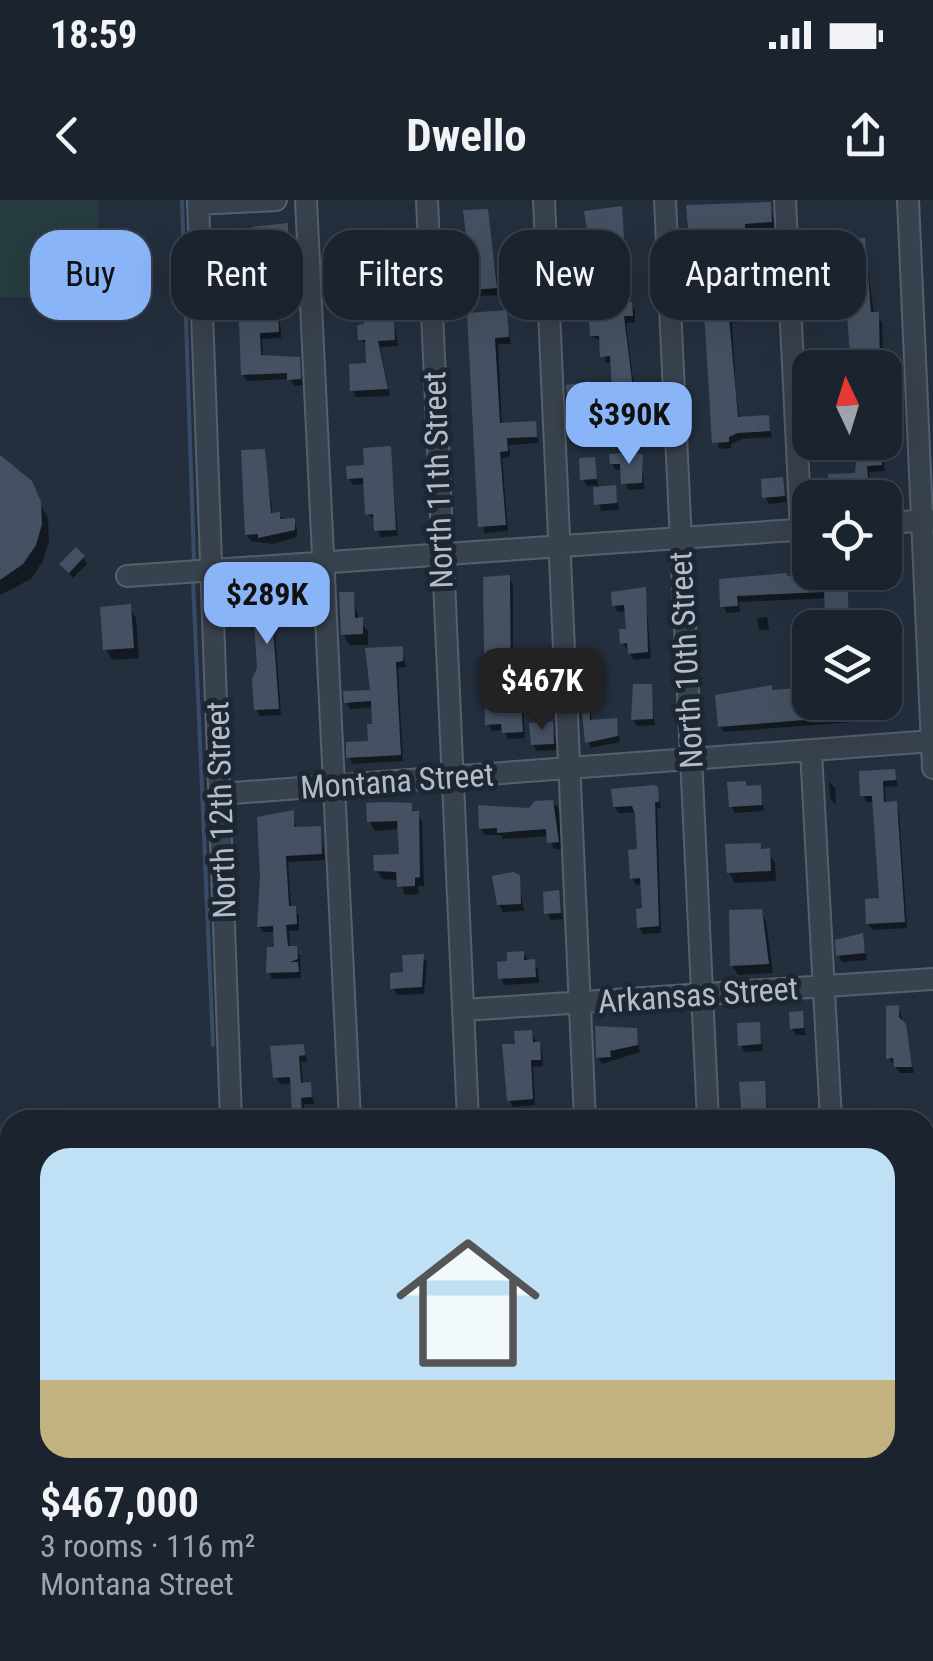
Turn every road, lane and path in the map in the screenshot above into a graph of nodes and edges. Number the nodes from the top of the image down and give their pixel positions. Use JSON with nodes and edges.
{"nodes":[{"id":1,"x":276,"y":200,"type":"edge"},
{"id":2,"x":306,"y":200,"type":"edge"},
{"id":3,"x":427,"y":200,"type":"edge"},
{"id":4,"x":544,"y":200,"type":"edge"},
{"id":5,"x":665,"y":200,"type":"edge"},
{"id":6,"x":786,"y":200,"type":"edge"},
{"id":7,"x":908,"y":200,"type":"edge"},
{"id":8,"x":198,"y":202,"type":"edge"},
{"id":9,"x":802,"y":480,"type":"edge"},
{"id":10,"x":928,"y":520,"type":"edge"},
{"id":11,"x":902,"y":522,"type":"edge"},
{"id":12,"x":792,"y":530,"type":"edge"},
{"id":13,"x":680,"y":536,"type":"junction"},
{"id":14,"x":560,"y":545,"type":"junction"},
{"id":15,"x":441,"y":554,"type":"junction"},
{"id":16,"x":323,"y":561,"type":"junction"},
{"id":17,"x":212,"y":569,"type":"junction"},
{"id":18,"x":126,"y":576,"type":"dead end"},
{"id":19,"x":932,"y":741,"type":"edge"},
{"id":20,"x":811,"y":752,"type":"junction"},
{"id":21,"x":691,"y":761,"type":"junction"},
{"id":22,"x":933,"y":768,"type":"edge"},
{"id":23,"x":570,"y":769,"type":"junction"},
{"id":24,"x":449,"y":778,"type":"junction"},
{"id":25,"x":334,"y":786,"type":"junction"},
{"id":26,"x":220,"y":794,"type":"junction"},
{"id":27,"x":933,"y":980,"type":"edge"},
{"id":28,"x":824,"y":986,"type":"junction"},
{"id":29,"x":703,"y":995,"type":"junction"},
{"id":30,"x":580,"y":1002,"type":"junction"},
{"id":31,"x":463,"y":1010,"type":"junction"},
{"id":32,"x":231,"y":1110,"type":"edge"},
{"id":33,"x":350,"y":1110,"type":"edge"},
{"id":34,"x":468,"y":1110,"type":"edge"},
{"id":35,"x":585,"y":1110,"type":"edge"},
{"id":36,"x":708,"y":1110,"type":"edge"},
{"id":37,"x":830,"y":1110,"type":"edge"}],
"edges":[{"from":1,"to":8,"type":"street"},
{"from":2,"to":16,"type":"street"},
{"from":3,"to":15,"type":"street","name":"North 11th Street"},
{"from":4,"to":14,"type":"street"},
{"from":5,"to":13,"type":"street","name":"North 10th Street"},
{"from":6,"to":9,"type":"street"},
{"from":7,"to":10,"type":"street"},
{"from":8,"to":17,"type":"street","name":"North 12th Street"},
{"from":10,"to":11,"type":"street"},
{"from":10,"to":19,"type":"street"},
{"from":12,"to":13,"type":"street"},
{"from":13,"to":14,"type":"street"},
{"from":13,"to":21,"type":"street","name":"North 10th Street"},
{"from":14,"to":15,"type":"street"},
{"from":14,"to":23,"type":"street"},
{"from":15,"to":16,"type":"street"},
{"from":15,"to":24,"type":"street","name":"North 11th Street"},
{"from":16,"to":17,"type":"street"},
{"from":16,"to":25,"type":"street"},
{"from":17,"to":18,"type":"street"},
{"from":17,"to":26,"type":"street","name":"North 12th Street"},
{"from":19,"to":20,"type":"street","name":"Montana Street"},
{"from":19,"to":22,"type":"street"},
{"from":20,"to":21,"type":"street","name":"Montana Street"},
{"from":20,"to":28,"type":"street"},
{"from":21,"to":23,"type":"street","name":"Montana Street"},
{"from":21,"to":29,"type":"street","name":"North 10th Street"},
{"from":23,"to":24,"type":"street","name":"Montana Street"},
{"from":23,"to":30,"type":"street"},
{"from":24,"to":25,"type":"street","name":"Montana Street"},
{"from":24,"to":31,"type":"street","name":"North 11th Street"},
{"from":25,"to":26,"type":"street","name":"Montana Street"},
{"from":25,"to":33,"type":"street"},
{"from":26,"to":32,"type":"street","name":"North 12th Street"},
{"from":27,"to":28,"type":"street","name":"Arkansas Street"},
{"from":28,"to":29,"type":"street","name":"Arkansas Street"},
{"from":28,"to":37,"type":"street"},
{"from":29,"to":30,"type":"street","name":"Arkansas Street"},
{"from":29,"to":36,"type":"street","name":"North 10th Street"},
{"from":30,"to":31,"type":"street","name":"Arkansas Street"},
{"from":30,"to":35,"type":"street"},
{"from":31,"to":34,"type":"street","name":"North 11th Street"}]}
